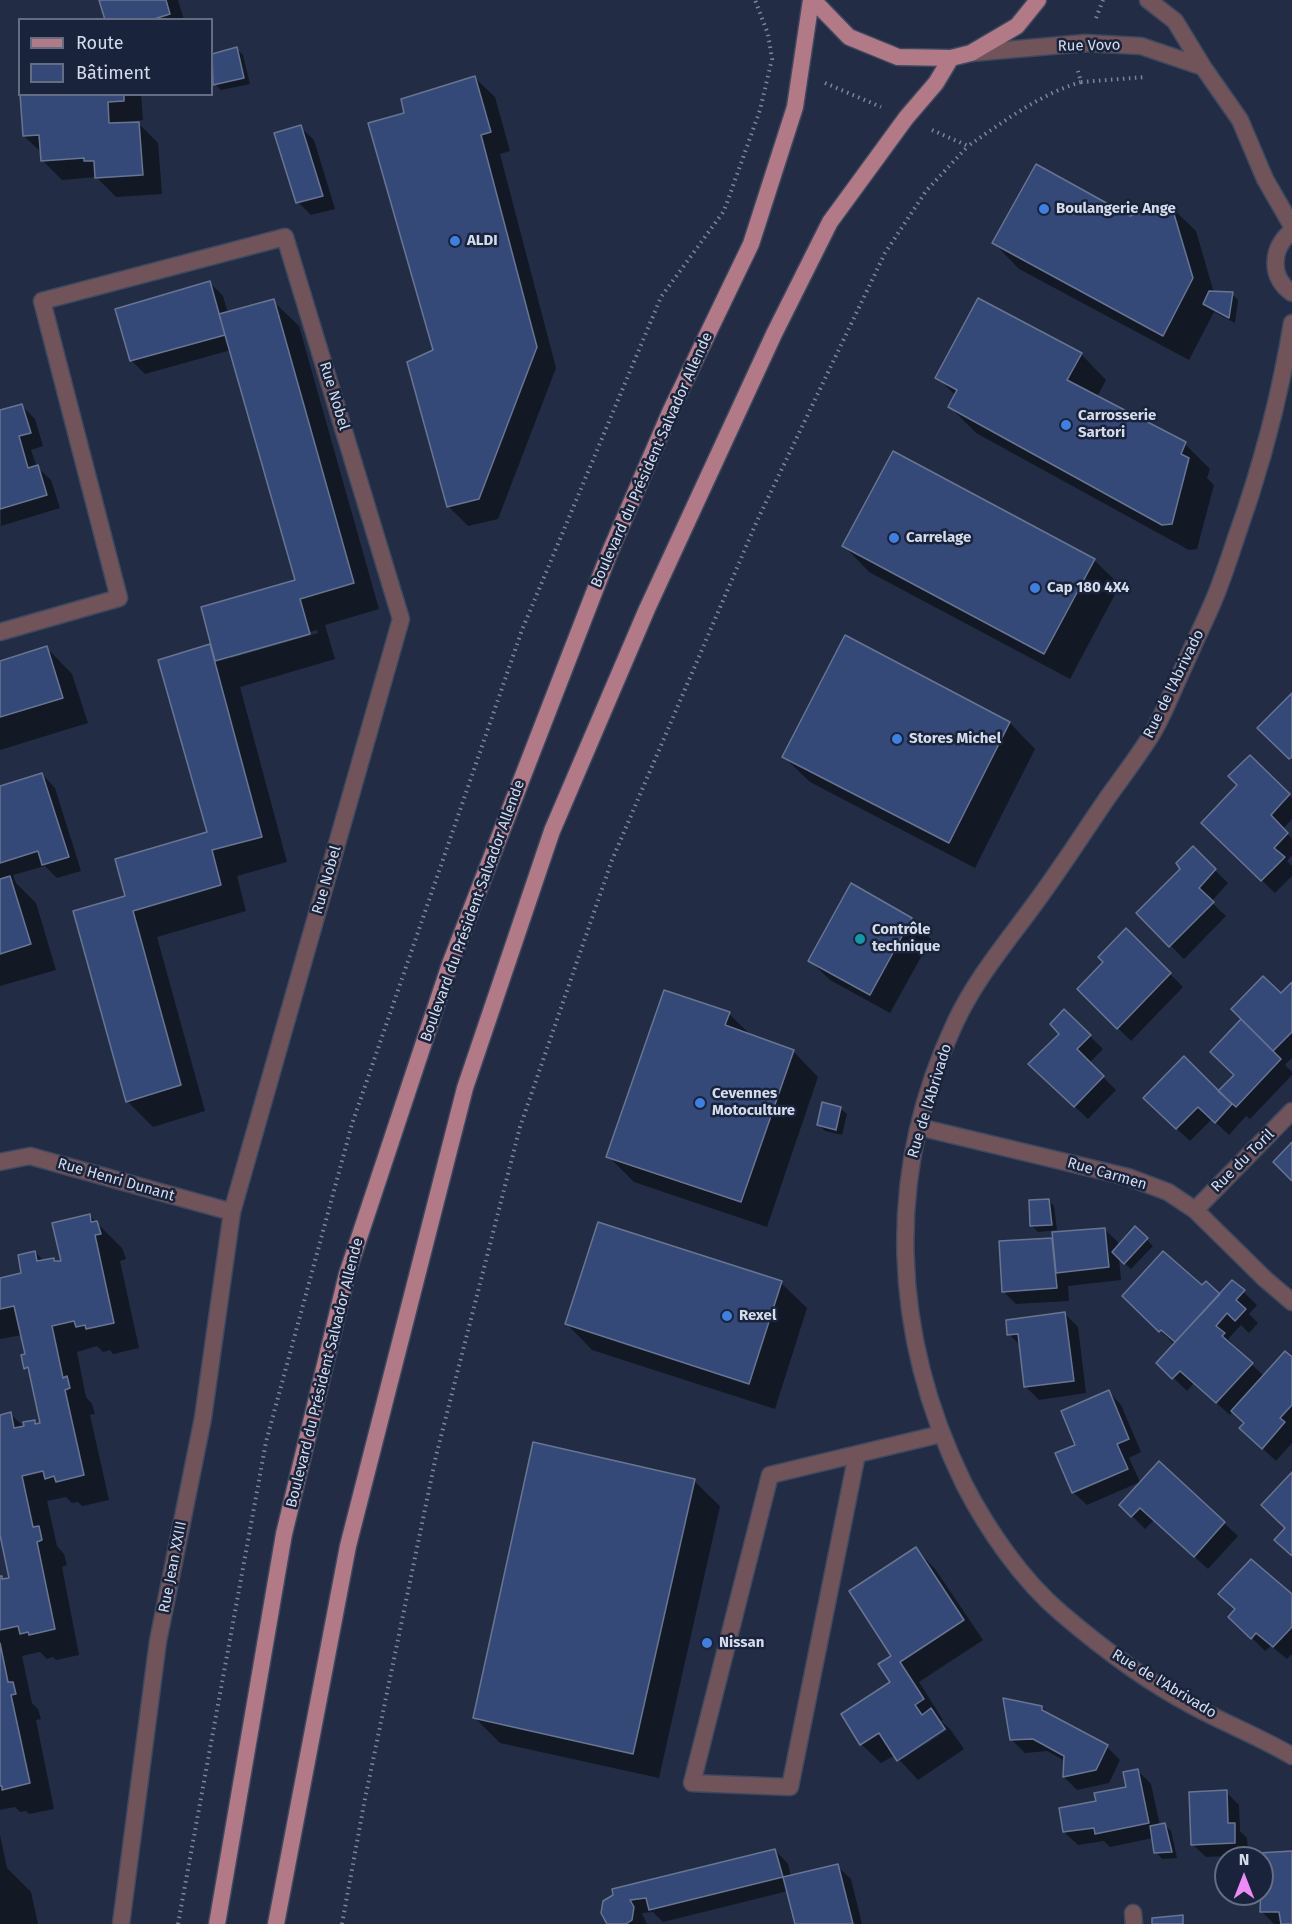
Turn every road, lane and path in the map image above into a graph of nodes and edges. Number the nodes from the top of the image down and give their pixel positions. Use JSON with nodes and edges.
{"nodes":[{"id":1,"x":812,"y":0,"type":"edge"},
{"id":2,"x":1038,"y":0,"type":"edge"},
{"id":3,"x":1149,"y":0,"type":"edge"},
{"id":4,"x":971,"y":53,"type":"junction"},
{"id":5,"x":951,"y":58,"type":"junction"},
{"id":6,"x":1203,"y":67,"type":"junction"},
{"id":7,"x":968,"y":146,"type":"dead end"},
{"id":8,"x":1292,"y":226,"type":"edge"},
{"id":9,"x":1292,"y":231,"type":"edge"},
{"id":10,"x":1292,"y":293,"type":"edge"},
{"id":11,"x":1292,"y":323,"type":"edge"},
{"id":12,"x":0,"y":632,"type":"edge"},
{"id":13,"x":1292,"y":1112,"type":"edge"},
{"id":14,"x":919,"y":1127,"type":"junction"},
{"id":15,"x":0,"y":1162,"type":"edge"},
{"id":16,"x":1195,"y":1210,"type":"junction"},
{"id":17,"x":232,"y":1212,"type":"junction"},
{"id":18,"x":1292,"y":1302,"type":"edge"},
{"id":19,"x":941,"y":1434,"type":"junction"},
{"id":20,"x":857,"y":1454,"type":"junction"},
{"id":21,"x":1292,"y":1756,"type":"edge"},
{"id":22,"x":121,"y":1924,"type":"edge"},
{"id":23,"x":217,"y":1924,"type":"edge"},
{"id":24,"x":276,"y":1924,"type":"edge"},
{"id":25,"x":342,"y":1924,"type":"edge"}],
"edges":[{"from":1,"to":5,"type":"main road"},
{"from":1,"to":23,"type":"main road","name":"Boulevard du Président Salvador Allende"},
{"from":2,"to":4,"type":"main road"},
{"from":3,"to":6,"type":"street"},
{"from":4,"to":5,"type":"main road"},
{"from":4,"to":6,"type":"street","name":"Rue Vovo"},
{"from":5,"to":24,"type":"main road"},
{"from":6,"to":8,"type":"street"},
{"from":7,"to":25,"type":"path"},
{"from":9,"to":10,"type":"street"},
{"from":11,"to":14,"type":"street","name":"Rue de l'Abrivado"},
{"from":12,"to":17,"type":"street","name":"Rue Nobel"},
{"from":13,"to":16,"type":"street","name":"Rue du Toril"},
{"from":14,"to":16,"type":"street","name":"Rue Carmen"},
{"from":14,"to":19,"type":"street","name":"Rue de l'Abrivado"},
{"from":15,"to":17,"type":"street","name":"Rue Henri Dunant"},
{"from":16,"to":18,"type":"street","name":"Rue Carmen"},
{"from":17,"to":22,"type":"street","name":"Rue Jean XXIII"},
{"from":19,"to":20,"type":"street"},
{"from":19,"to":21,"type":"street","name":"Rue de l'Abrivado"},
{"from":20,"to":20,"type":"street"}]}
